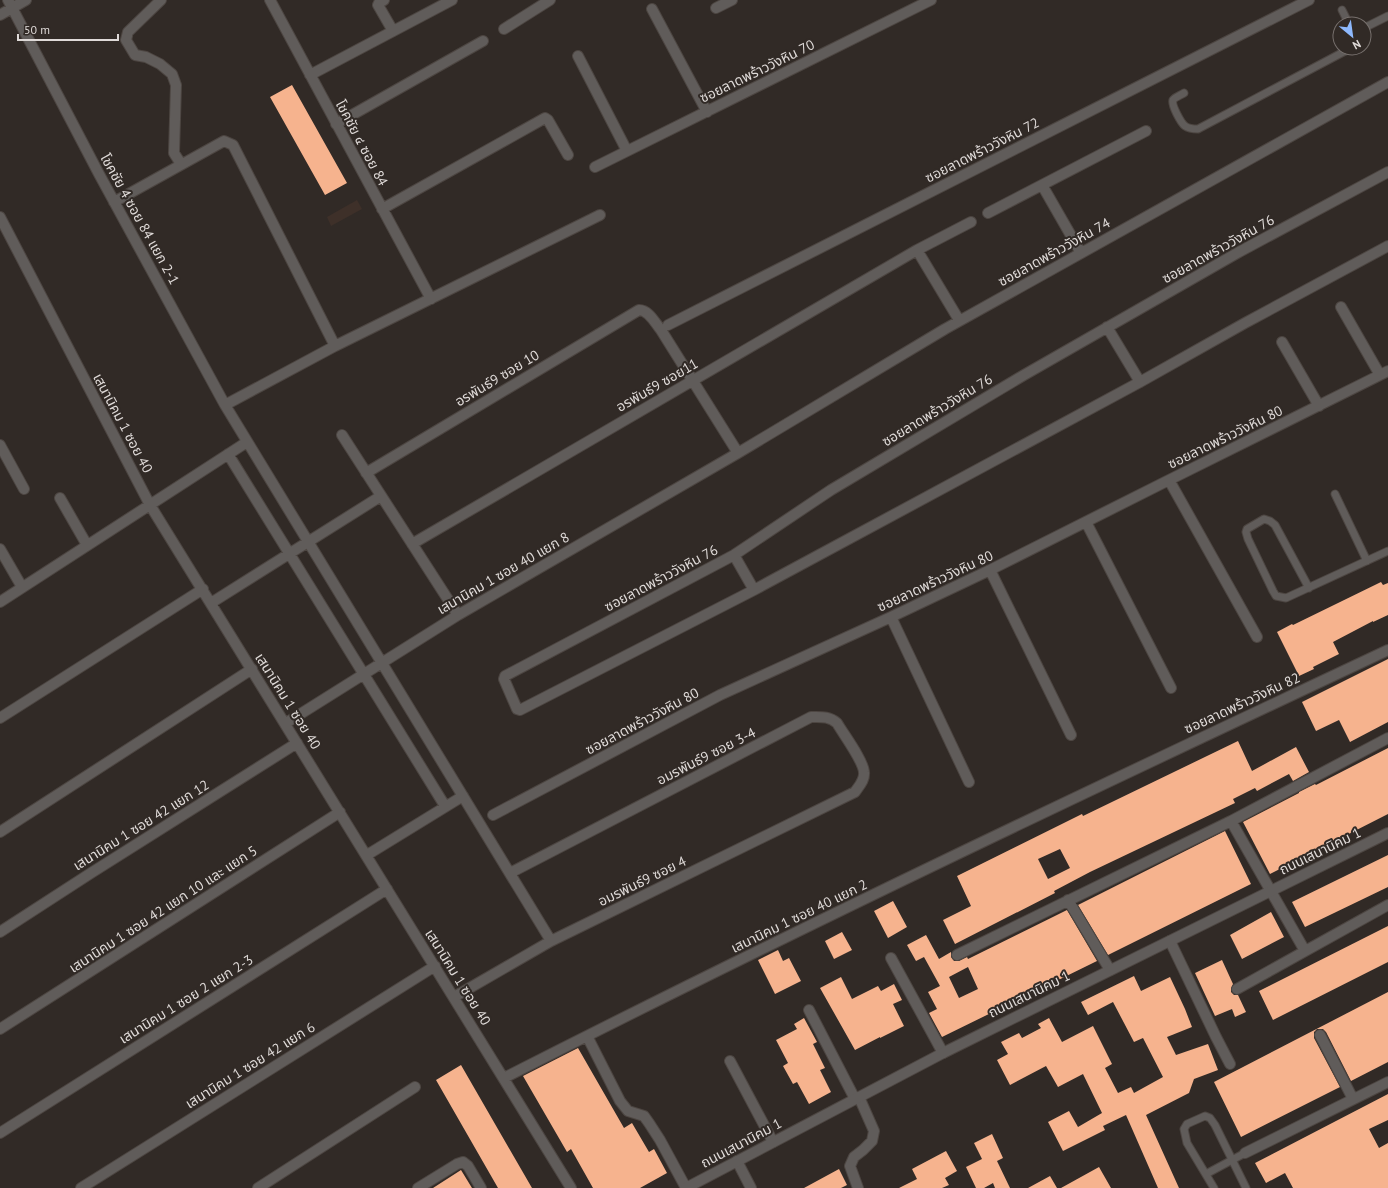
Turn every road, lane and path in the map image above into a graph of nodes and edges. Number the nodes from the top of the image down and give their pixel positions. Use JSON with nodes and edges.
{"nodes":[{"id":1,"x":26,"y":0,"type":"edge"},
{"id":2,"x":161,"y":0,"type":"edge"},
{"id":3,"x":270,"y":0,"type":"edge"},
{"id":4,"x":384,"y":0,"type":"edge"},
{"id":5,"x":452,"y":0,"type":"edge"},
{"id":6,"x":550,"y":0,"type":"edge"},
{"id":7,"x":732,"y":0,"type":"edge"},
{"id":8,"x":932,"y":0,"type":"edge"},
{"id":9,"x":1309,"y":0,"type":"edge"},
{"id":10,"x":10,"y":4,"type":"edge"},
{"id":11,"x":716,"y":8,"type":"dead end"},
{"id":12,"x":652,"y":9,"type":"dead end"},
{"id":13,"x":1342,"y":10,"type":"dead end"},
{"id":14,"x":0,"y":15,"type":"edge"},
{"id":15,"x":1345,"y":16,"type":"edge"},
{"id":16,"x":1388,"y":16,"type":"edge"},
{"id":17,"x":1372,"y":24,"type":"edge"},
{"id":18,"x":504,"y":29,"type":"dead end"},
{"id":19,"x":393,"y":31,"type":"junction"},
{"id":20,"x":483,"y":41,"type":"dead end"},
{"id":21,"x":578,"y":56,"type":"dead end"},
{"id":22,"x":1336,"y":56,"type":"edge"},
{"id":23,"x":310,"y":75,"type":"junction"},
{"id":24,"x":1388,"y":82,"type":"edge"},
{"id":25,"x":1184,"y":93,"type":"dead end"},
{"id":26,"x":707,"y":112,"type":"junction"},
{"id":27,"x":336,"y":124,"type":"junction"},
{"id":28,"x":1146,"y":131,"type":"dead end"},
{"id":29,"x":627,"y":151,"type":"junction"},
{"id":30,"x":568,"y":155,"type":"dead end"},
{"id":31,"x":181,"y":164,"type":"junction"},
{"id":32,"x":595,"y":167,"type":"dead end"},
{"id":33,"x":1388,"y":172,"type":"edge"},
{"id":34,"x":1042,"y":185,"type":"junction"},
{"id":35,"x":114,"y":202,"type":"junction"},
{"id":36,"x":382,"y":209,"type":"junction"},
{"id":37,"x":988,"y":213,"type":"dead end"},
{"id":38,"x":600,"y":215,"type":"dead end"},
{"id":39,"x":0,"y":217,"type":"edge"},
{"id":40,"x":971,"y":222,"type":"dead end"},
{"id":41,"x":1388,"y":246,"type":"edge"},
{"id":42,"x":917,"y":250,"type":"junction"},
{"id":43,"x":1081,"y":253,"type":"junction"},
{"id":44,"x":431,"y":299,"type":"junction"},
{"id":45,"x":1341,"y":306,"type":"dead end"},
{"id":46,"x":959,"y":320,"type":"junction"},
{"id":47,"x":668,"y":325,"type":"dead end"},
{"id":48,"x":1107,"y":328,"type":"junction"},
{"id":49,"x":1282,"y":342,"type":"dead end"},
{"id":50,"x":335,"y":346,"type":"junction"},
{"id":51,"x":1384,"y":373,"type":"edge"},
{"id":52,"x":692,"y":381,"type":"junction"},
{"id":53,"x":1140,"y":382,"type":"junction"},
{"id":54,"x":225,"y":405,"type":"junction"},
{"id":55,"x":1319,"y":406,"type":"junction"},
{"id":56,"x":342,"y":435,"type":"dead end"},
{"id":57,"x":247,"y":442,"type":"junction"},
{"id":58,"x":0,"y":446,"type":"edge"},
{"id":59,"x":738,"y":453,"type":"junction"},
{"id":60,"x":228,"y":454,"type":"junction"},
{"id":61,"x":366,"y":473,"type":"junction"},
{"id":62,"x":1169,"y":480,"type":"junction"},
{"id":63,"x":24,"y":489,"type":"dead end"},
{"id":64,"x":1335,"y":494,"type":"dead end"},
{"id":65,"x":381,"y":496,"type":"junction"},
{"id":66,"x":60,"y":498,"type":"dead end"},
{"id":67,"x":150,"y":504,"type":"junction"},
{"id":68,"x":1086,"y":522,"type":"junction"},
{"id":69,"x":308,"y":542,"type":"junction"},
{"id":70,"x":412,"y":544,"type":"junction"},
{"id":71,"x":87,"y":545,"type":"junction"},
{"id":72,"x":0,"y":549,"type":"edge"},
{"id":73,"x":1388,"y":551,"type":"edge"},
{"id":74,"x":289,"y":553,"type":"junction"},
{"id":75,"x":734,"y":555,"type":"junction"},
{"id":76,"x":1367,"y":561,"type":"junction"},
{"id":77,"x":990,"y":570,"type":"junction"},
{"id":78,"x":22,"y":587,"type":"junction"},
{"id":79,"x":1309,"y":588,"type":"junction"},
{"id":80,"x":203,"y":589,"type":"junction"},
{"id":81,"x":754,"y":590,"type":"junction"},
{"id":82,"x":0,"y":602,"type":"edge"},
{"id":83,"x":211,"y":602,"type":"junction"},
{"id":84,"x":458,"y":615,"type":"junction"},
{"id":85,"x":891,"y":617,"type":"junction"},
{"id":86,"x":1257,"y":637,"type":"dead end"},
{"id":87,"x":1388,"y":650,"type":"edge"},
{"id":88,"x":382,"y":663,"type":"junction"},
{"id":89,"x":252,"y":669,"type":"junction"},
{"id":90,"x":364,"y":674,"type":"junction"},
{"id":91,"x":1171,"y":688,"type":"dead end"},
{"id":92,"x":0,"y":718,"type":"edge"},
{"id":93,"x":286,"y":724,"type":"junction"},
{"id":94,"x":1071,"y":735,"type":"dead end"},
{"id":95,"x":1388,"y":738,"type":"edge"},
{"id":96,"x":297,"y":743,"type":"junction"},
{"id":97,"x":969,"y":782,"type":"dead end"},
{"id":98,"x":1108,"y":782,"type":"joint"},
{"id":99,"x":463,"y":796,"type":"junction"},
{"id":100,"x":846,"y":797,"type":"joint"},
{"id":101,"x":445,"y":806,"type":"junction"},
{"id":102,"x":340,"y":812,"type":"junction"},
{"id":103,"x":493,"y":815,"type":"dead end"},
{"id":104,"x":1231,"y":821,"type":"junction"},
{"id":105,"x":0,"y":832,"type":"edge"},
{"id":106,"x":1388,"y":833,"type":"edge"},
{"id":107,"x":367,"y":855,"type":"junction"},
{"id":108,"x":510,"y":874,"type":"junction"},
{"id":109,"x":388,"y":889,"type":"junction"},
{"id":110,"x":1270,"y":891,"type":"junction"},
{"id":111,"x":1068,"y":900,"type":"junction"},
{"id":112,"x":1388,"y":905,"type":"edge"},
{"id":113,"x":0,"y":932,"type":"edge"},
{"id":114,"x":551,"y":941,"type":"junction"},
{"id":115,"x":1170,"y":941,"type":"junction"},
{"id":116,"x":1305,"y":951,"type":"junction"},
{"id":117,"x":957,"y":955,"type":"dead end"},
{"id":118,"x":890,"y":958,"type":"dead end"},
{"id":119,"x":435,"y":966,"type":"junction"},
{"id":120,"x":1110,"y":970,"type":"junction"},
{"id":121,"x":1237,"y":989,"type":"dead end"},
{"id":122,"x":454,"y":997,"type":"junction"},
{"id":123,"x":809,"y":1010,"type":"dead end"},
{"id":124,"x":0,"y":1029,"type":"edge"},
{"id":125,"x":1320,"y":1035,"type":"dead end"},
{"id":126,"x":587,"y":1036,"type":"junction"},
{"id":127,"x":943,"y":1053,"type":"junction"},
{"id":128,"x":730,"y":1061,"type":"dead end"},
{"id":129,"x":1230,"y":1064,"type":"dead end"},
{"id":130,"x":504,"y":1078,"type":"junction"},
{"id":131,"x":1388,"y":1082,"type":"edge"},
{"id":132,"x":415,"y":1087,"type":"dead end"},
{"id":133,"x":857,"y":1098,"type":"junction"},
{"id":134,"x":1353,"y":1099,"type":"junction"},
{"id":135,"x":0,"y":1133,"type":"edge"},
{"id":136,"x":773,"y":1142,"type":"junction"},
{"id":137,"x":1245,"y":1153,"type":"joint"},
{"id":138,"x":737,"y":1161,"type":"junction"},
{"id":139,"x":1233,"y":1161,"type":"junction"},
{"id":140,"x":1206,"y":1174,"type":"junction"},
{"id":141,"x":81,"y":1188,"type":"edge"},
{"id":142,"x":258,"y":1188,"type":"edge"},
{"id":143,"x":418,"y":1188,"type":"edge"},
{"id":144,"x":481,"y":1188,"type":"edge"},
{"id":145,"x":572,"y":1188,"type":"edge"},
{"id":146,"x":686,"y":1188,"type":"edge"},
{"id":147,"x":751,"y":1188,"type":"edge"},
{"id":148,"x":858,"y":1188,"type":"edge"},
{"id":149,"x":1214,"y":1188,"type":"edge"},
{"id":150,"x":1246,"y":1188,"type":"edge"}],
"edges":[{"from":1,"to":10,"type":"street"},
{"from":2,"to":31,"type":"street"},
{"from":3,"to":23,"type":"street","name":"โชคชัย ๔ ซอย 84"},
{"from":4,"to":19,"type":"street"},
{"from":5,"to":19,"type":"street"},
{"from":6,"to":18,"type":"street"},
{"from":7,"to":11,"type":"street"},
{"from":8,"to":26,"type":"street","name":"ซอยลาดพร้าววังหิน 70"},
{"from":9,"to":47,"type":"street","name":"ซอยลาดพร้าววังหิน 72"},
{"from":10,"to":14,"type":"street"},
{"from":10,"to":35,"type":"street","name":"โชคชัย 4 ซอย 84 แยก 2-1"},
{"from":12,"to":26,"type":"street"},
{"from":13,"to":15,"type":"lane"},
{"from":16,"to":17,"type":"lane"},
{"from":19,"to":23,"type":"street"},
{"from":20,"to":27,"type":"street"},
{"from":21,"to":29,"type":"street"},
{"from":22,"to":25,"type":"lane"},
{"from":23,"to":27,"type":"street","name":"โชคชัย ๔ ซอย 84"},
{"from":24,"to":43,"type":"street","name":"ซอยลาดพร้าววังหิน 74"},
{"from":26,"to":29,"type":"street","name":"ซอยลาดพร้าววังหิน 70"},
{"from":27,"to":36,"type":"street","name":"โชคชัย ๔ ซอย 84"},
{"from":28,"to":34,"type":"street"},
{"from":29,"to":32,"type":"street","name":"ซอยลาดพร้าววังหิน 70"},
{"from":30,"to":36,"type":"street"},
{"from":31,"to":35,"type":"street"},
{"from":31,"to":50,"type":"street"},
{"from":33,"to":48,"type":"street","name":"ซอยลาดพร้าววังหิน 76"},
{"from":34,"to":37,"type":"street"},
{"from":34,"to":43,"type":"street"},
{"from":35,"to":54,"type":"street","name":"โชคชัย 4 ซอย 84 แยก 2-1"},
{"from":36,"to":44,"type":"street","name":"โชคชัย ๔ ซอย 84"},
{"from":38,"to":44,"type":"street"},
{"from":39,"to":67,"type":"street","name":"เสนานิคม 1 ซอย 40"},
{"from":40,"to":42,"type":"street","name":"อรพันธ์9 ซอย11"},
{"from":41,"to":53,"type":"street"},
{"from":42,"to":46,"type":"street"},
{"from":42,"to":52,"type":"street","name":"อรพันธ์9 ซอย11"},
{"from":43,"to":46,"type":"street","name":"ซอยลาดพร้าววังหิน 74"},
{"from":44,"to":50,"type":"street"},
{"from":45,"to":51,"type":"street"},
{"from":46,"to":59,"type":"street","name":"ซอยลาดพร้าววังหิน 74"},
{"from":48,"to":53,"type":"street"},
{"from":48,"to":75,"type":"street","name":"ซอยลาดพร้าววังหิน 76"},
{"from":49,"to":55,"type":"street"},
{"from":50,"to":54,"type":"street"},
{"from":51,"to":55,"type":"street","name":"ซอยลาดพร้าววังหิน 80"},
{"from":52,"to":59,"type":"street"},
{"from":52,"to":61,"type":"street","name":"อรพันธ์9 ซอย 10"},
{"from":52,"to":70,"type":"street","name":"อรพันธ์9 ซอย11"},
{"from":53,"to":81,"type":"street"},
{"from":54,"to":57,"type":"street","name":"โชคชัย 4 ซอย 84 แยก 2-1"},
{"from":55,"to":62,"type":"street","name":"ซอยลาดพร้าววังหิน 80"},
{"from":56,"to":61,"type":"street"},
{"from":57,"to":60,"type":"street"},
{"from":57,"to":69,"type":"street","name":"โชคชัย 4 ซอย 84 แยก 2-1"},
{"from":58,"to":63,"type":"street"},
{"from":59,"to":84,"type":"street","name":"เสนานิคม 1 ซอย 40 แยก 8"},
{"from":60,"to":67,"type":"street"},
{"from":60,"to":74,"type":"street"},
{"from":61,"to":65,"type":"street"},
{"from":62,"to":68,"type":"street","name":"ซอยลาดพร้าววังหิน 80"},
{"from":62,"to":86,"type":"street"},
{"from":64,"to":76,"type":"lane"},
{"from":65,"to":69,"type":"street"},
{"from":65,"to":70,"type":"street"},
{"from":66,"to":71,"type":"street"},
{"from":67,"to":71,"type":"street"},
{"from":67,"to":80,"type":"street","name":"เสนานิคม 1 ซอย 40"},
{"from":68,"to":77,"type":"street","name":"ซอยลาดพร้าววังหิน 80"},
{"from":68,"to":91,"type":"street"},
{"from":69,"to":74,"type":"street"},
{"from":69,"to":88,"type":"street","name":"โชคชัย 4 ซอย 84 แยก 2-1"},
{"from":70,"to":84,"type":"street"},
{"from":71,"to":78,"type":"street"},
{"from":72,"to":78,"type":"street"},
{"from":73,"to":76,"type":"lane"},
{"from":74,"to":83,"type":"street"},
{"from":74,"to":90,"type":"street"},
{"from":75,"to":81,"type":"street"},
{"from":75,"to":81,"type":"street","name":"ซอยลาดพร้าววังหิน 76"},
{"from":76,"to":79,"type":"lane"},
{"from":77,"to":85,"type":"street","name":"ซอยลาดพร้าววังหิน 80"},
{"from":77,"to":94,"type":"street"},
{"from":78,"to":82,"type":"street"},
{"from":79,"to":79,"type":"lane"},
{"from":80,"to":83,"type":"street","name":"เสนานิคม 1 ซอย 40"},
{"from":80,"to":92,"type":"street"},
{"from":83,"to":89,"type":"street","name":"เสนานิคม 1 ซอย 40"},
{"from":84,"to":88,"type":"street","name":"เสนานิคม 1 ซอย 40 แยก 8"},
{"from":85,"to":97,"type":"street"},
{"from":85,"to":103,"type":"street","name":"ซอยลาดพร้าววังหิน 80"},
{"from":87,"to":98,"type":"street","name":"ซอยลาดพร้าววังหิน 82"},
{"from":88,"to":90,"type":"street","name":"เสนานิคม 1 ซอย 40 แยก 8"},
{"from":88,"to":99,"type":"street","name":"โชคชัย 4 ซอย 84 แยก 2-1"},
{"from":89,"to":93,"type":"street","name":"เสนานิคม 1 ซอย 40"},
{"from":89,"to":105,"type":"street"},
{"from":90,"to":93,"type":"street","name":"เสนานิคม 1 ซอย 40 แยก 8"},
{"from":90,"to":101,"type":"street"},
{"from":93,"to":96,"type":"street","name":"เสนานิคม 1 ซอย 40"},
{"from":95,"to":104,"type":"street"},
{"from":96,"to":102,"type":"street","name":"เสนานิคม 1 ซอย 40"},
{"from":96,"to":113,"type":"street","name":"เสนานิคม 1 ซอย 42 แยก 12"},
{"from":98,"to":126,"type":"street","name":"เสนานิคม 1 ซอย 40 แยก 2"},
{"from":99,"to":101,"type":"street"},
{"from":99,"to":108,"type":"street","name":"โชคชัย 4 ซอย 84 แยก 2-1"},
{"from":100,"to":108,"type":"street","name":"อมรพันธ์9 ซอย 3-4"},
{"from":100,"to":114,"type":"street","name":"อมรพันธ์9 ซอย 4"},
{"from":101,"to":107,"type":"street"},
{"from":102,"to":107,"type":"street","name":"เสนานิคม 1 ซอย 40"},
{"from":102,"to":124,"type":"street","name":"เสนานิคม 1 ซอย 42 แยก 10 และ แยก 5"},
{"from":104,"to":110,"type":"street"},
{"from":104,"to":111,"type":"street"},
{"from":106,"to":110,"type":"street","name":"ถนนเสนานิคม 1"},
{"from":107,"to":109,"type":"street","name":"เสนานิคม 1 ซอย 40"},
{"from":108,"to":114,"type":"street","name":"โชคชัย 4 ซอย 84 แยก 2-1"},
{"from":109,"to":119,"type":"street","name":"เสนานิคม 1 ซอย 40"},
{"from":109,"to":135,"type":"street","name":"เสนานิคม 1 ซอย 2 แยก 2-3"},
{"from":110,"to":115,"type":"street","name":"ถนนเสนานิคม 1"},
{"from":110,"to":116,"type":"street"},
{"from":111,"to":117,"type":"street"},
{"from":111,"to":120,"type":"street"},
{"from":112,"to":116,"type":"street"},
{"from":114,"to":122,"type":"street","name":"อมรพันธ์9 ซอย 4"},
{"from":115,"to":120,"type":"street","name":"ถนนเสนานิคม 1"},
{"from":115,"to":129,"type":"street"},
{"from":116,"to":121,"type":"street"},
{"from":118,"to":127,"type":"street"},
{"from":119,"to":122,"type":"street","name":"เสนานิคม 1 ซอย 40"},
{"from":119,"to":141,"type":"street","name":"เสนานิคม 1 ซอย 42 แยก 6"},
{"from":120,"to":127,"type":"street","name":"ถนนเสนานิคม 1"},
{"from":122,"to":130,"type":"street","name":"เสนานิคม 1 ซอย 40"},
{"from":123,"to":133,"type":"street"},
{"from":125,"to":134,"type":"street"},
{"from":126,"to":130,"type":"street","name":"เสนานิคม 1 ซอย 40 แยก 2"},
{"from":126,"to":146,"type":"street"},
{"from":127,"to":133,"type":"street","name":"ถนนเสนานิคม 1"},
{"from":128,"to":136,"type":"street"},
{"from":130,"to":145,"type":"street","name":"เสนานิคม 1 ซอย 40"},
{"from":131,"to":134,"type":"street"},
{"from":132,"to":142,"type":"street"},
{"from":133,"to":136,"type":"street","name":"ถนนเสนานิคม 1"},
{"from":133,"to":148,"type":"street"},
{"from":134,"to":137,"type":"street"},
{"from":136,"to":138,"type":"street","name":"ถนนเสนานิคม 1"},
{"from":137,"to":139,"type":"lane"},
{"from":138,"to":146,"type":"street","name":"ถนนเสนานิคม 1"},
{"from":138,"to":147,"type":"street"},
{"from":139,"to":140,"type":"lane"},
{"from":139,"to":140,"type":"lane"},
{"from":139,"to":150,"type":"lane"},
{"from":140,"to":149,"type":"lane"},
{"from":143,"to":144,"type":"street"}]}
